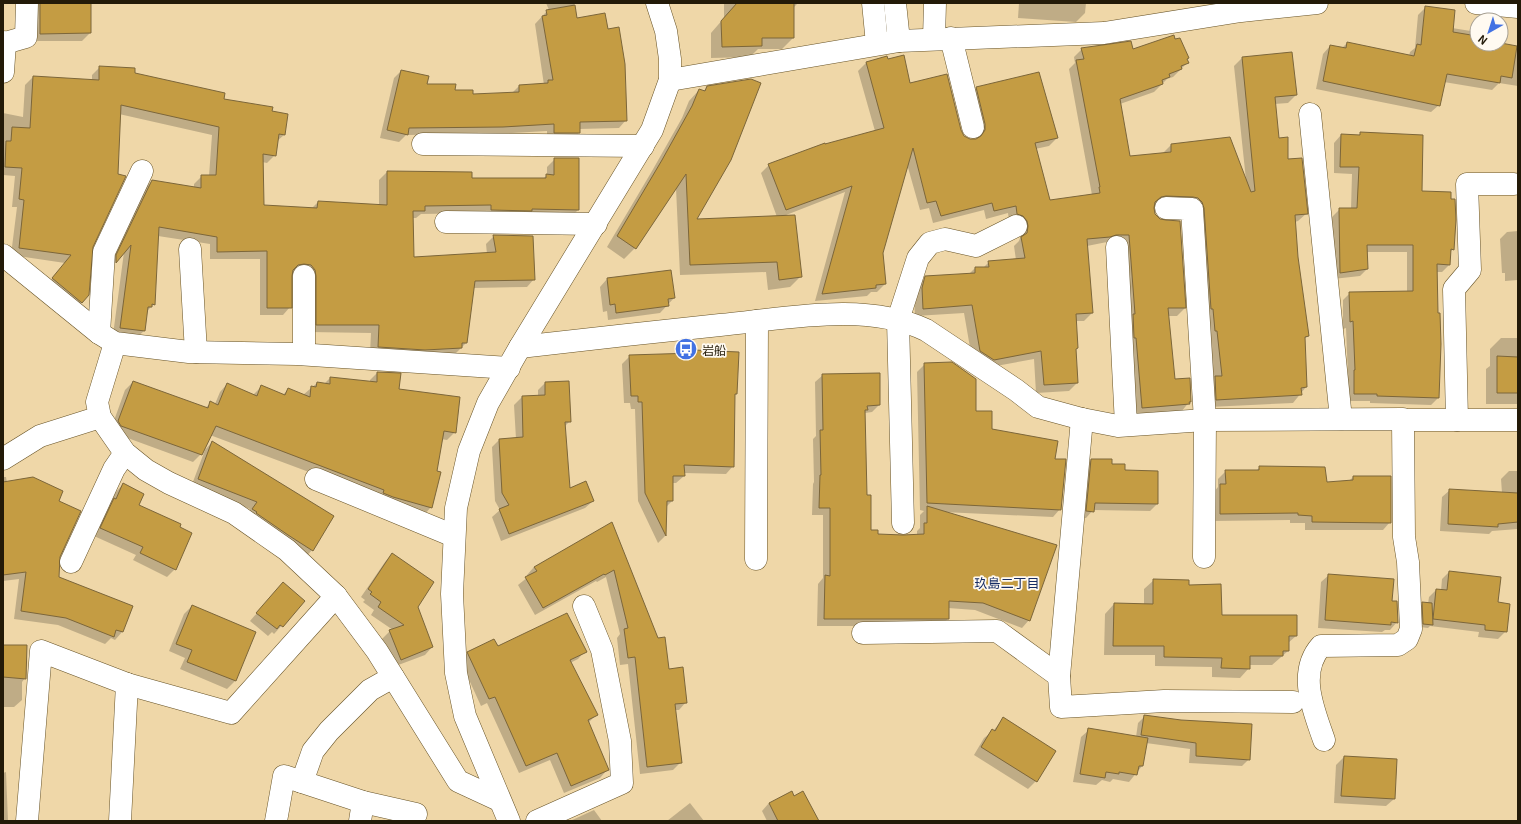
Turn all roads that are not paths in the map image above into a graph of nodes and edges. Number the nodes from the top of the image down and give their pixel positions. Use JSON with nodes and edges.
{"nodes":[{"id":1,"x":27,"y":3,"type":"edge"},
{"id":2,"x":657,"y":3,"type":"edge"},
{"id":3,"x":873,"y":3,"type":"edge"},
{"id":4,"x":894,"y":3,"type":"edge"},
{"id":5,"x":935,"y":3,"type":"edge"},
{"id":6,"x":1317,"y":3,"type":"edge"},
{"id":7,"x":1476,"y":3,"type":"edge"},
{"id":8,"x":1518,"y":7,"type":"edge"},
{"id":9,"x":942,"y":38,"type":"junction"},
{"id":10,"x":899,"y":41,"type":"junction"},
{"id":11,"x":4,"y":42,"type":"edge"},
{"id":12,"x":877,"y":44,"type":"junction"},
{"id":13,"x":3,"y":72,"type":"edge"},
{"id":14,"x":670,"y":80,"type":"junction"},
{"id":15,"x":1310,"y":114,"type":"dead end"},
{"id":16,"x":973,"y":127,"type":"dead end"},
{"id":17,"x":423,"y":144,"type":"dead end"},
{"id":18,"x":643,"y":146,"type":"junction"},
{"id":19,"x":142,"y":171,"type":"dead end"},
{"id":20,"x":1514,"y":184,"type":"dead end"},
{"id":21,"x":1166,"y":208,"type":"dead end"},
{"id":22,"x":446,"y":222,"type":"dead end"},
{"id":23,"x":596,"y":224,"type":"junction"},
{"id":24,"x":1016,"y":226,"type":"dead end"},
{"id":25,"x":1118,"y":247,"type":"dead end"},
{"id":26,"x":190,"y":249,"type":"dead end"},
{"id":27,"x":3,"y":255,"type":"edge"},
{"id":28,"x":304,"y":276,"type":"dead end"},
{"id":29,"x":898,"y":320,"type":"junction"},
{"id":30,"x":757,"y":321,"type":"junction"},
{"id":31,"x":107,"y":338,"type":"junction"},
{"id":32,"x":520,"y":347,"type":"junction"},
{"id":33,"x":196,"y":352,"type":"junction"},
{"id":34,"x":304,"y":354,"type":"junction"},
{"id":35,"x":509,"y":368,"type":"junction"},
{"id":36,"x":100,"y":417,"type":"junction"},
{"id":37,"x":1342,"y":419,"type":"junction"},
{"id":38,"x":1082,"y":420,"type":"junction"},
{"id":39,"x":1205,"y":420,"type":"junction"},
{"id":40,"x":1403,"y":420,"type":"junction"},
{"id":41,"x":1457,"y":420,"type":"junction"},
{"id":42,"x":1518,"y":420,"type":"edge"},
{"id":43,"x":1126,"y":425,"type":"junction"},
{"id":44,"x":125,"y":453,"type":"junction"},
{"id":45,"x":3,"y":459,"type":"edge"},
{"id":46,"x":316,"y":479,"type":"dead end"},
{"id":47,"x":903,"y":523,"type":"dead end"},
{"id":48,"x":454,"y":536,"type":"junction"},
{"id":49,"x":1204,"y":556,"type":"dead end"},
{"id":50,"x":756,"y":559,"type":"dead end"},
{"id":51,"x":71,"y":562,"type":"dead end"},
{"id":52,"x":336,"y":596,"type":"junction"},
{"id":53,"x":584,"y":606,"type":"dead end"},
{"id":54,"x":863,"y":633,"type":"dead end"},
{"id":55,"x":1059,"y":676,"type":"junction"},
{"id":56,"x":393,"y":677,"type":"junction"},
{"id":57,"x":127,"y":684,"type":"junction"},
{"id":58,"x":1293,"y":702,"type":"dead end"},
{"id":59,"x":1324,"y":740,"type":"dead end"},
{"id":60,"x":302,"y":782,"type":"junction"},
{"id":61,"x":499,"y":800,"type":"junction"},
{"id":62,"x":362,"y":812,"type":"edge"},
{"id":63,"x":416,"y":814,"type":"dead end"},
{"id":64,"x":27,"y":821,"type":"edge"},
{"id":65,"x":120,"y":821,"type":"edge"},
{"id":66,"x":276,"y":821,"type":"edge"},
{"id":67,"x":509,"y":821,"type":"edge"},
{"id":68,"x":537,"y":821,"type":"edge"}],
"edges":[{"from":1,"to":11,"type":"street"},
{"from":2,"to":14,"type":"street"},
{"from":3,"to":12,"type":"street"},
{"from":4,"to":10,"type":"street"},
{"from":5,"to":9,"type":"street"},
{"from":6,"to":9,"type":"street"},
{"from":7,"to":8,"type":"street"},
{"from":9,"to":10,"type":"street"},
{"from":9,"to":16,"type":"street"},
{"from":10,"to":12,"type":"street"},
{"from":11,"to":13,"type":"street"},
{"from":12,"to":14,"type":"street"},
{"from":14,"to":18,"type":"street"},
{"from":15,"to":37,"type":"street"},
{"from":17,"to":18,"type":"street"},
{"from":18,"to":23,"type":"street"},
{"from":19,"to":31,"type":"street"},
{"from":20,"to":41,"type":"street"},
{"from":21,"to":39,"type":"street"},
{"from":22,"to":23,"type":"street"},
{"from":23,"to":32,"type":"street"},
{"from":24,"to":29,"type":"street"},
{"from":25,"to":43,"type":"street"},
{"from":26,"to":33,"type":"street"},
{"from":27,"to":31,"type":"street"},
{"from":28,"to":34,"type":"street"},
{"from":29,"to":30,"type":"street"},
{"from":29,"to":38,"type":"street"},
{"from":29,"to":47,"type":"street"},
{"from":30,"to":32,"type":"street"},
{"from":30,"to":50,"type":"street"},
{"from":31,"to":33,"type":"street"},
{"from":31,"to":36,"type":"street"},
{"from":32,"to":35,"type":"street"},
{"from":33,"to":34,"type":"street"},
{"from":34,"to":35,"type":"street"},
{"from":35,"to":48,"type":"street"},
{"from":36,"to":44,"type":"street"},
{"from":36,"to":45,"type":"street"},
{"from":37,"to":39,"type":"street"},
{"from":37,"to":40,"type":"street"},
{"from":38,"to":43,"type":"street"},
{"from":38,"to":55,"type":"street"},
{"from":39,"to":43,"type":"street"},
{"from":39,"to":49,"type":"street"},
{"from":40,"to":41,"type":"street"},
{"from":40,"to":59,"type":"street"},
{"from":41,"to":42,"type":"street"},
{"from":44,"to":51,"type":"street"},
{"from":44,"to":52,"type":"street"},
{"from":46,"to":48,"type":"street"},
{"from":48,"to":61,"type":"street"},
{"from":52,"to":56,"type":"street"},
{"from":52,"to":57,"type":"street"},
{"from":53,"to":68,"type":"street"},
{"from":54,"to":55,"type":"street"},
{"from":55,"to":58,"type":"street"},
{"from":56,"to":60,"type":"street"},
{"from":56,"to":61,"type":"street"},
{"from":57,"to":64,"type":"street"},
{"from":57,"to":65,"type":"street"},
{"from":60,"to":62,"type":"street"},
{"from":60,"to":66,"type":"street"},
{"from":61,"to":67,"type":"street"},
{"from":62,"to":63,"type":"street"}]}
